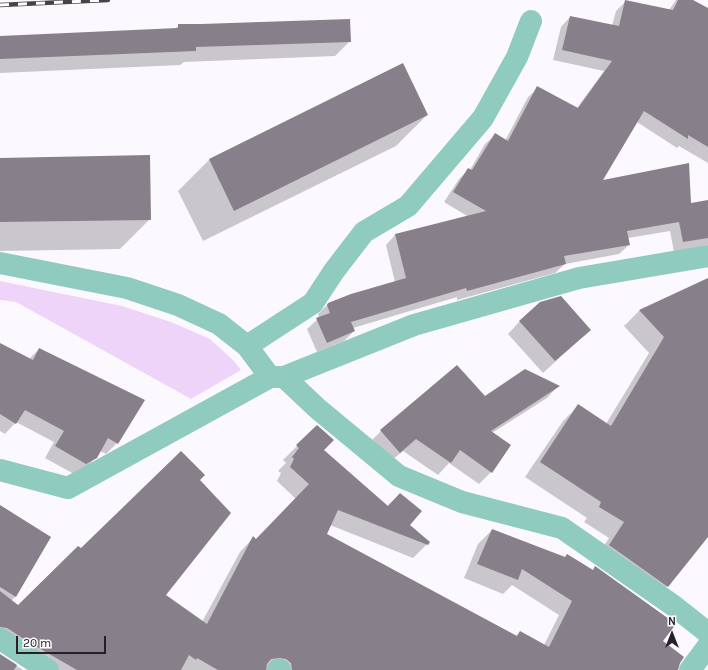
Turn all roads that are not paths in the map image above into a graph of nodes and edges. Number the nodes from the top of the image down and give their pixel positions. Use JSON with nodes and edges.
{"nodes":[{"id":1,"x":531,"y":21,"type":"dead end"},
{"id":2,"x":708,"y":256,"type":"edge"},
{"id":3,"x":0,"y":263,"type":"edge"},
{"id":4,"x":247,"y":346,"type":"junction"},
{"id":5,"x":277,"y":376,"type":"junction"},
{"id":6,"x":0,"y":470,"type":"edge"},
{"id":7,"x":708,"y":632,"type":"edge"},
{"id":8,"x":0,"y":639,"type":"edge"},
{"id":9,"x":708,"y":646,"type":"edge"},
{"id":10,"x":48,"y":670,"type":"edge"},
{"id":11,"x":690,"y":670,"type":"edge"}],
"edges":[{"from":1,"to":4,"type":"street"},
{"from":2,"to":5,"type":"street"},
{"from":3,"to":4,"type":"street"},
{"from":4,"to":5,"type":"street"},
{"from":5,"to":6,"type":"street"},
{"from":5,"to":7,"type":"street"},
{"from":8,"to":10,"type":"street"},
{"from":9,"to":11,"type":"street"}]}
